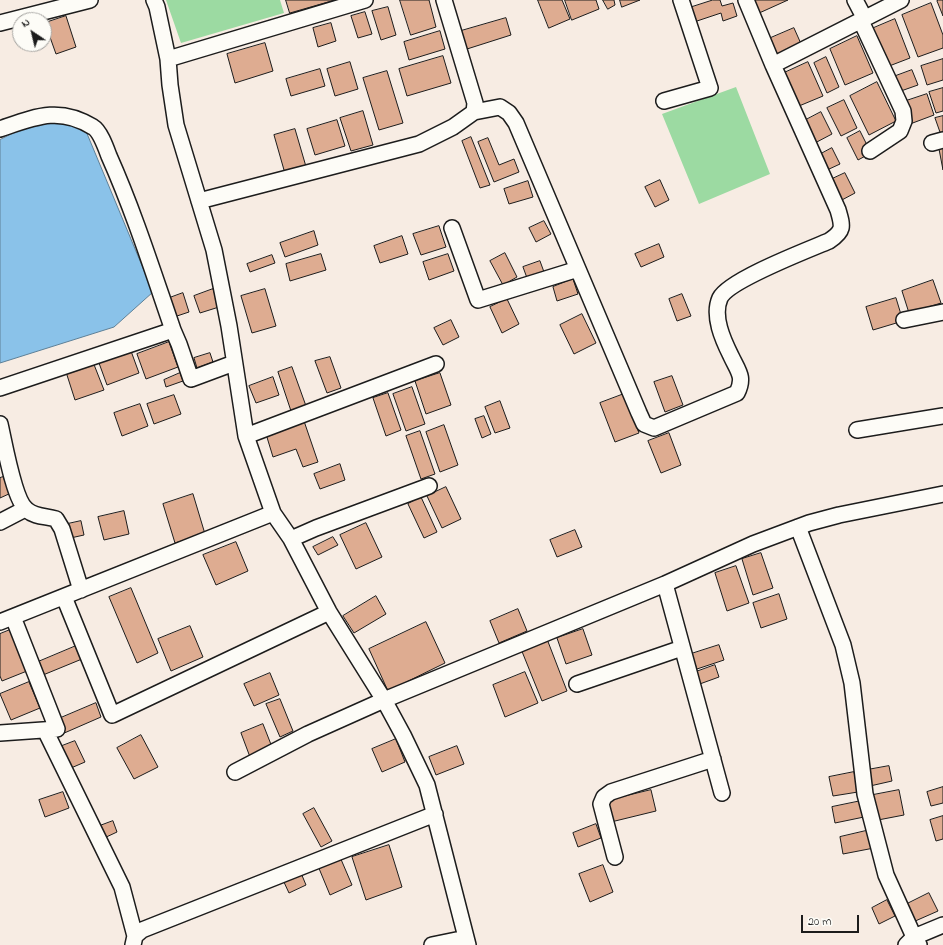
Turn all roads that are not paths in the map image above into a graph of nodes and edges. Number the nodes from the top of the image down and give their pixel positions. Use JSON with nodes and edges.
{"nodes":[{"id":1,"x":90,"y":0,"type":"edge"},
{"id":2,"x":154,"y":0,"type":"edge"},
{"id":3,"x":365,"y":0,"type":"edge"},
{"id":4,"x":444,"y":0,"type":"edge"},
{"id":5,"x":681,"y":0,"type":"edge"},
{"id":6,"x":746,"y":0,"type":"edge"},
{"id":7,"x":855,"y":0,"type":"edge"},
{"id":8,"x":901,"y":0,"type":"edge"},
{"id":9,"x":863,"y":20,"type":"junction"},
{"id":10,"x":0,"y":24,"type":"edge"},
{"id":11,"x":168,"y":58,"type":"junction"},
{"id":12,"x":773,"y":65,"type":"junction"},
{"id":13,"x":664,"y":101,"type":"dead end"},
{"id":14,"x":474,"y":112,"type":"junction"},
{"id":15,"x":0,"y":129,"type":"edge"},
{"id":16,"x":870,"y":151,"type":"dead end"},
{"id":17,"x":199,"y":201,"type":"junction"},
{"id":18,"x":452,"y":228,"type":"dead end"},
{"id":19,"x":578,"y":269,"type":"junction"},
{"id":20,"x":943,"y":312,"type":"edge"},
{"id":21,"x":904,"y":320,"type":"dead end"},
{"id":22,"x":173,"y":330,"type":"junction"},
{"id":23,"x":234,"y":363,"type":"junction"},
{"id":24,"x":436,"y":364,"type":"dead end"},
{"id":25,"x":0,"y":388,"type":"edge"},
{"id":26,"x":943,"y":416,"type":"edge"},
{"id":27,"x":0,"y":424,"type":"edge"},
{"id":28,"x":857,"y":430,"type":"dead end"},
{"id":29,"x":246,"y":436,"type":"junction"},
{"id":30,"x":429,"y":486,"type":"dead end"},
{"id":31,"x":943,"y":494,"type":"edge"},
{"id":32,"x":25,"y":509,"type":"junction"},
{"id":33,"x":273,"y":512,"type":"junction"},
{"id":34,"x":0,"y":522,"type":"edge"},
{"id":35,"x":798,"y":527,"type":"junction"},
{"id":36,"x":291,"y":539,"type":"junction"},
{"id":37,"x":665,"y":584,"type":"junction"},
{"id":38,"x":81,"y":590,"type":"junction"},
{"id":39,"x":64,"y":597,"type":"junction"},
{"id":40,"x":329,"y":612,"type":"junction"},
{"id":41,"x":6,"y":620,"type":"edge"},
{"id":42,"x":682,"y":648,"type":"junction"},
{"id":43,"x":578,"y":684,"type":"dead end"},
{"id":44,"x":384,"y":700,"type":"junction"},
{"id":45,"x":45,"y":730,"type":"junction"},
{"id":46,"x":0,"y":733,"type":"edge"},
{"id":47,"x":713,"y":759,"type":"junction"},
{"id":48,"x":235,"y":772,"type":"dead end"},
{"id":49,"x":722,"y":793,"type":"dead end"},
{"id":50,"x":435,"y":814,"type":"junction"},
{"id":51,"x":615,"y":857,"type":"dead end"},
{"id":52,"x":943,"y":925,"type":"edge"},
{"id":53,"x":134,"y":941,"type":"edge"},
{"id":54,"x":467,"y":941,"type":"edge"},
{"id":55,"x":913,"y":942,"type":"edge"},
{"id":56,"x":432,"y":945,"type":"edge"}],
"edges":[{"from":1,"to":10,"type":"street"},
{"from":2,"to":11,"type":"street"},
{"from":3,"to":11,"type":"street"},
{"from":4,"to":14,"type":"street"},
{"from":5,"to":13,"type":"street"},
{"from":6,"to":12,"type":"street"},
{"from":7,"to":9,"type":"street"},
{"from":8,"to":9,"type":"street"},
{"from":9,"to":12,"type":"street"},
{"from":9,"to":16,"type":"street"},
{"from":11,"to":17,"type":"street"},
{"from":12,"to":19,"type":"street"},
{"from":14,"to":17,"type":"street"},
{"from":14,"to":19,"type":"street"},
{"from":15,"to":22,"type":"street"},
{"from":17,"to":23,"type":"street"},
{"from":18,"to":19,"type":"street"},
{"from":20,"to":21,"type":"street"},
{"from":22,"to":23,"type":"street"},
{"from":22,"to":25,"type":"street"},
{"from":23,"to":29,"type":"street"},
{"from":24,"to":29,"type":"street"},
{"from":26,"to":28,"type":"street"},
{"from":27,"to":32,"type":"street"},
{"from":29,"to":33,"type":"street"},
{"from":30,"to":36,"type":"street"},
{"from":31,"to":35,"type":"street"},
{"from":32,"to":34,"type":"street"},
{"from":32,"to":38,"type":"street"},
{"from":33,"to":36,"type":"street"},
{"from":33,"to":38,"type":"street"},
{"from":35,"to":37,"type":"street"},
{"from":35,"to":55,"type":"street"},
{"from":36,"to":40,"type":"street"},
{"from":37,"to":42,"type":"street"},
{"from":37,"to":44,"type":"street"},
{"from":38,"to":39,"type":"street"},
{"from":39,"to":40,"type":"street"},
{"from":39,"to":41,"type":"street"},
{"from":40,"to":44,"type":"street"},
{"from":41,"to":45,"type":"street"},
{"from":42,"to":43,"type":"street"},
{"from":42,"to":47,"type":"street"},
{"from":44,"to":48,"type":"street"},
{"from":44,"to":50,"type":"street"},
{"from":45,"to":46,"type":"street"},
{"from":45,"to":53,"type":"street"},
{"from":47,"to":49,"type":"street"},
{"from":47,"to":51,"type":"street"},
{"from":50,"to":53,"type":"street"},
{"from":50,"to":54,"type":"street"},
{"from":52,"to":55,"type":"street"},
{"from":54,"to":56,"type":"street"}]}
